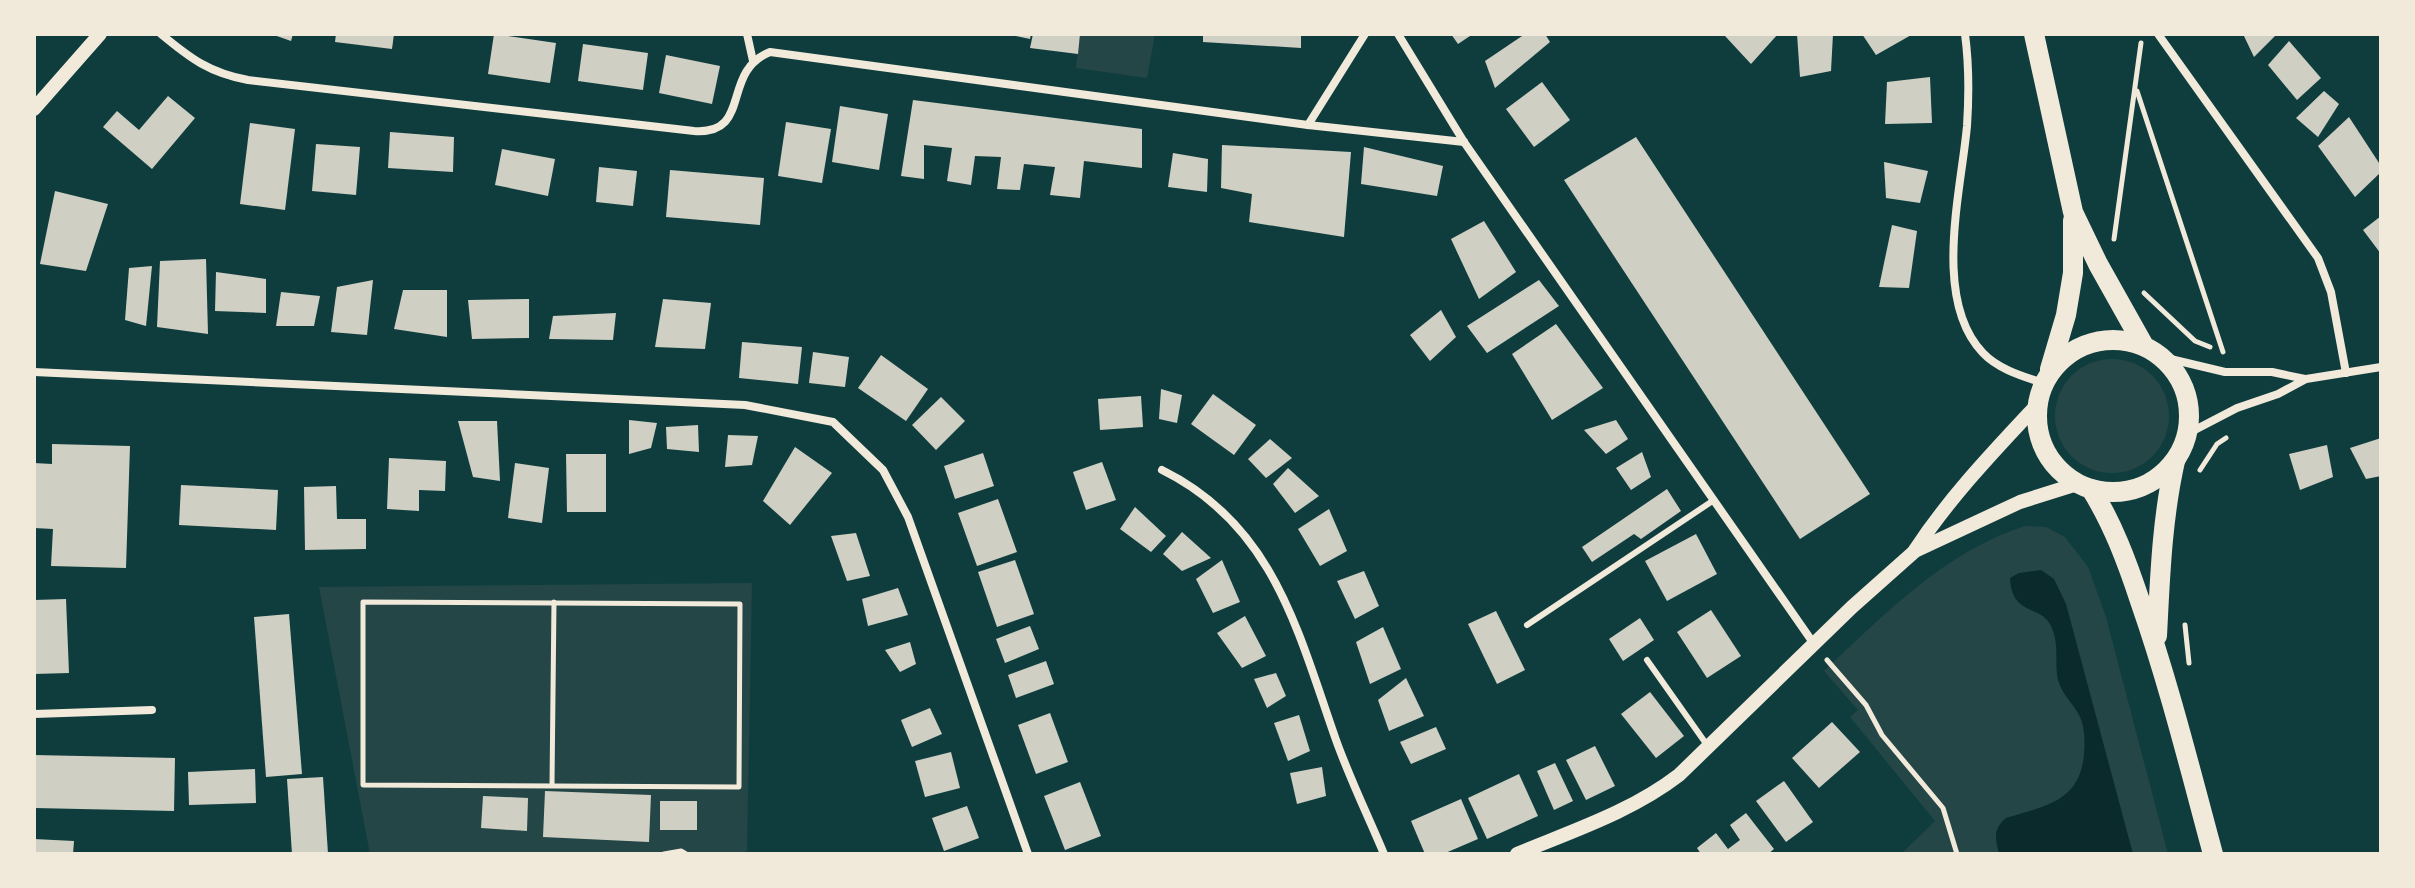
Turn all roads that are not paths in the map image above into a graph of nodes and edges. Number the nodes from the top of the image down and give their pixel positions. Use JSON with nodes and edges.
{"nodes":[{"id":1,"x":100,"y":34,"type":"edge"},
{"id":2,"x":161,"y":34,"type":"edge"},
{"id":3,"x":747,"y":34,"type":"edge"},
{"id":4,"x":1365,"y":34,"type":"edge"},
{"id":5,"x":1398,"y":34,"type":"edge"},
{"id":6,"x":1965,"y":34,"type":"edge"},
{"id":7,"x":2034,"y":34,"type":"edge"},
{"id":8,"x":2158,"y":34,"type":"edge"},
{"id":9,"x":753,"y":61,"type":"junction"},
{"id":10,"x":34,"y":109,"type":"edge"},
{"id":11,"x":1308,"y":125,"type":"junction"},
{"id":12,"x":1464,"y":142,"type":"junction"},
{"id":13,"x":2073,"y":212,"type":"junction"},
{"id":14,"x":2144,"y":346,"type":"junction"},
{"id":15,"x":2162,"y":357,"type":"junction"},
{"id":16,"x":2381,"y":367,"type":"edge"},
{"id":17,"x":34,"y":372,"type":"edge"},
{"id":18,"x":2346,"y":373,"type":"junction"},
{"id":19,"x":2046,"y":378,"type":"junction"},
{"id":20,"x":2306,"y":379,"type":"junction"},
{"id":21,"x":2036,"y":406,"type":"junction"},
{"id":22,"x":2187,"y":434,"type":"junction"},
{"id":23,"x":2175,"y":461,"type":"junction"},
{"id":24,"x":1162,"y":470,"type":"dead end"},
{"id":25,"x":2084,"y":487,"type":"junction"},
{"id":26,"x":1714,"y":500,"type":"junction"},
{"id":27,"x":1915,"y":551,"type":"junction"},
{"id":28,"x":1527,"y":625,"type":"dead end"},
{"id":29,"x":1814,"y":644,"type":"junction"},
{"id":30,"x":2156,"y":647,"type":"junction"},
{"id":31,"x":1647,"y":660,"type":"dead end"},
{"id":32,"x":152,"y":710,"type":"dead end"},
{"id":33,"x":34,"y":714,"type":"edge"},
{"id":34,"x":1709,"y":747,"type":"junction"},
{"id":35,"x":1028,"y":854,"type":"edge"},
{"id":36,"x":1384,"y":854,"type":"edge"},
{"id":37,"x":1517,"y":854,"type":"edge"},
{"id":38,"x":2213,"y":854,"type":"edge"}],
"edges":[{"from":1,"to":10,"type":"street"},
{"from":2,"to":9,"type":"street"},
{"from":3,"to":9,"type":"street"},
{"from":4,"to":11,"type":"street"},
{"from":5,"to":12,"type":"street"},
{"from":6,"to":19,"type":"street"},
{"from":7,"to":13,"type":"main road"},
{"from":8,"to":18,"type":"street"},
{"from":9,"to":11,"type":"street"},
{"from":11,"to":12,"type":"street"},
{"from":12,"to":26,"type":"street"},
{"from":13,"to":14,"type":"main road"},
{"from":13,"to":19,"type":"main road"},
{"from":14,"to":15,"type":"main road"},
{"from":14,"to":19,"type":"main road"},
{"from":15,"to":20,"type":"street"},
{"from":15,"to":22,"type":"main road"},
{"from":16,"to":18,"type":"street"},
{"from":17,"to":35,"type":"street"},
{"from":18,"to":20,"type":"street"},
{"from":19,"to":21,"type":"main road"},
{"from":20,"to":22,"type":"street"},
{"from":21,"to":25,"type":"main road"},
{"from":21,"to":27,"type":"street"},
{"from":22,"to":23,"type":"main road"},
{"from":23,"to":25,"type":"main road"},
{"from":23,"to":30,"type":"main road"},
{"from":24,"to":36,"type":"street"},
{"from":25,"to":27,"type":"street"},
{"from":25,"to":30,"type":"main road"},
{"from":26,"to":28,"type":"lane"},
{"from":26,"to":29,"type":"street"},
{"from":27,"to":29,"type":"street"},
{"from":29,"to":34,"type":"street"},
{"from":30,"to":38,"type":"main road"},
{"from":31,"to":34,"type":"lane"},
{"from":32,"to":33,"type":"street"},
{"from":34,"to":37,"type":"street"}]}
